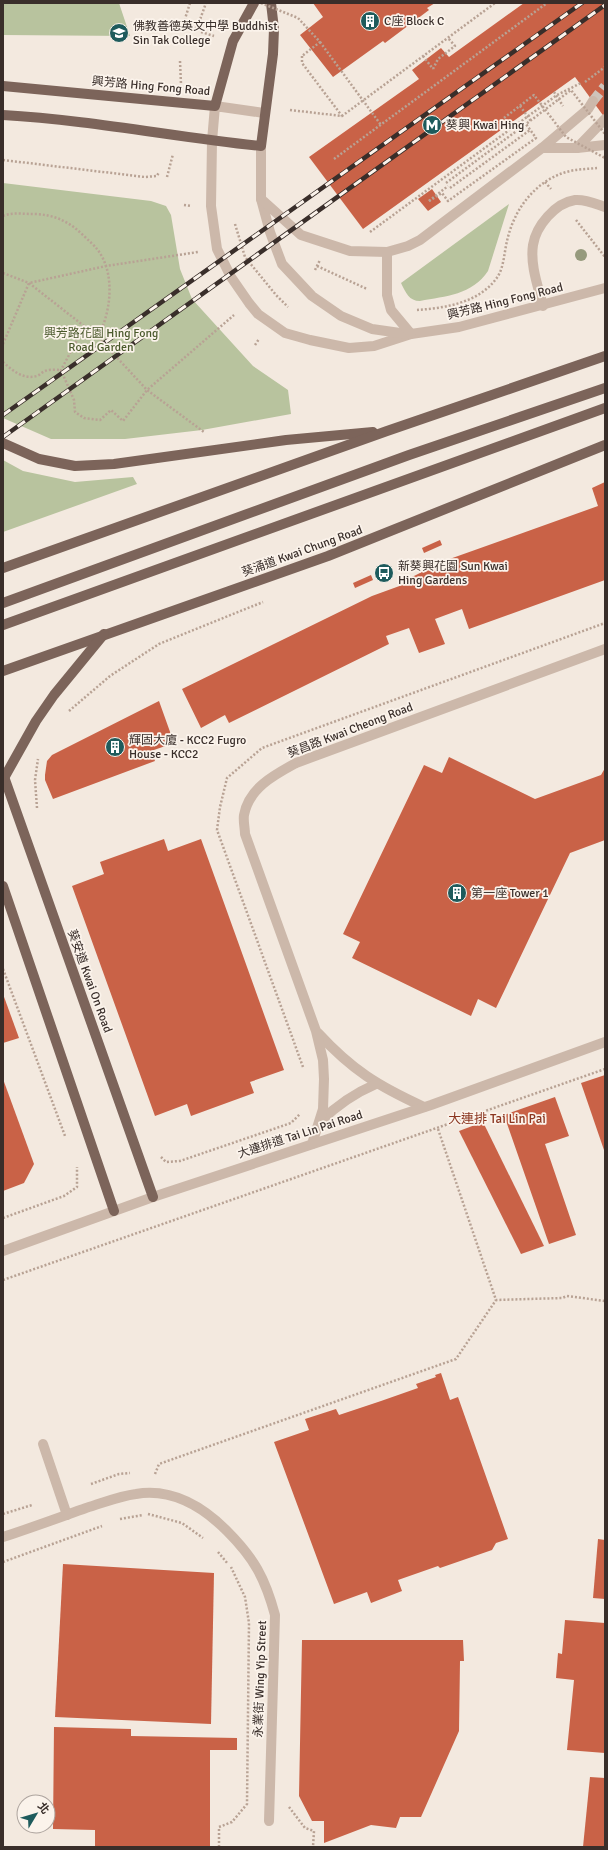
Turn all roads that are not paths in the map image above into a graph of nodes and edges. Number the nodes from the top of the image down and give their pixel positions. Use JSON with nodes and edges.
{"nodes":[{"id":1,"x":254,"y":3,"type":"edge"},
{"id":2,"x":271,"y":3,"type":"edge"},
{"id":3,"x":3,"y":86,"type":"edge"},
{"id":4,"x":593,"y":101,"type":"tunnel mouth"},
{"id":5,"x":215,"y":106,"type":"junction"},
{"id":6,"x":264,"y":113,"type":"junction"},
{"id":7,"x":3,"y":114,"type":"edge"},
{"id":8,"x":605,"y":119,"type":"edge"},
{"id":9,"x":212,"y":141,"type":"junction"},
{"id":10,"x":605,"y":145,"type":"edge"},
{"id":11,"x":261,"y":146,"type":"junction"},
{"id":12,"x":542,"y":148,"type":"junction"},
{"id":13,"x":577,"y":148,"type":"junction"},
{"id":14,"x":261,"y":199,"type":"junction"},
{"id":15,"x":604,"y":206,"type":"edge"},
{"id":16,"x":387,"y":252,"type":"junction"},
{"id":17,"x":605,"y":288,"type":"edge"},
{"id":18,"x":543,"y":306,"type":"junction"},
{"id":19,"x":411,"y":334,"type":"junction"},
{"id":20,"x":605,"y":356,"type":"edge"},
{"id":21,"x":605,"y":388,"type":"edge"},
{"id":22,"x":605,"y":408,"type":"edge"},
{"id":23,"x":387,"y":431,"type":"junction"},
{"id":24,"x":3,"y":443,"type":"edge"},
{"id":25,"x":605,"y":445,"type":"edge"},
{"id":26,"x":3,"y":568,"type":"edge"},
{"id":27,"x":3,"y":603,"type":"edge"},
{"id":28,"x":3,"y":625,"type":"edge"},
{"id":29,"x":104,"y":634,"type":"junction"},
{"id":30,"x":605,"y":649,"type":"edge"},
{"id":31,"x":3,"y":671,"type":"edge"},
{"id":32,"x":4,"y":776,"type":"edge"},
{"id":33,"x":3,"y":886,"type":"edge"},
{"id":34,"x":316,"y":1031,"type":"junction"},
{"id":35,"x":605,"y":1042,"type":"edge"},
{"id":36,"x":376,"y":1084,"type":"junction"},
{"id":37,"x":424,"y":1107,"type":"junction"},
{"id":38,"x":319,"y":1123,"type":"junction"},
{"id":39,"x":312,"y":1144,"type":"junction"},
{"id":40,"x":153,"y":1197,"type":"junction"},
{"id":41,"x":114,"y":1211,"type":"junction"},
{"id":42,"x":3,"y":1251,"type":"edge"},
{"id":43,"x":43,"y":1444,"type":"dead end"},
{"id":44,"x":66,"y":1515,"type":"junction"},
{"id":45,"x":3,"y":1537,"type":"edge"},
{"id":46,"x":269,"y":1821,"type":"dead end"}],
"edges":[{"from":1,"to":5,"type":"main road"},
{"from":2,"to":6,"type":"main road"},
{"from":3,"to":5,"type":"main road","name":"興芳路 Hing Fong Road"},
{"from":4,"to":12,"type":"street"},
{"from":5,"to":6,"type":"street","name":"興芳路 Hing Fong Road"},
{"from":5,"to":9,"type":"street","name":"興芳路 Hing Fong Road"},
{"from":6,"to":11,"type":"main road","name":"興芳路 Hing Fong Road"},
{"from":7,"to":9,"type":"main road"},
{"from":8,"to":13,"type":"street"},
{"from":9,"to":11,"type":"main road"},
{"from":9,"to":19,"type":"street","name":"興芳路 Hing Fong Road"},
{"from":10,"to":13,"type":"street"},
{"from":11,"to":14,"type":"street","name":"興芳路 Hing Fong Road"},
{"from":12,"to":13,"type":"street"},
{"from":12,"to":16,"type":"street"},
{"from":14,"to":16,"type":"street"},
{"from":14,"to":19,"type":"street","name":"興芳路 Hing Fong Road"},
{"from":15,"to":18,"type":"street"},
{"from":16,"to":19,"type":"street"},
{"from":17,"to":18,"type":"street","name":"興芳路 Hing Fong Road"},
{"from":18,"to":19,"type":"street","name":"興芳路 Hing Fong Road"},
{"from":20,"to":23,"type":"main road"},
{"from":21,"to":27,"type":"main road"},
{"from":22,"to":28,"type":"main road"},
{"from":23,"to":24,"type":"main road"},
{"from":23,"to":26,"type":"main road"},
{"from":25,"to":29,"type":"main road","name":"葵涌道 Kwai Chung Road"},
{"from":29,"to":31,"type":"main road","name":"葵涌道 Kwai Chung Road"},
{"from":29,"to":32,"type":"main road"},
{"from":30,"to":34,"type":"street","name":"葵昌路 Kwai Cheong Road"},
{"from":32,"to":40,"type":"main road","name":"葵安道 Kwai On Road"},
{"from":33,"to":41,"type":"main road"},
{"from":34,"to":36,"type":"street"},
{"from":34,"to":38,"type":"street","name":"葵昌路 Kwai Cheong Road"},
{"from":35,"to":37,"type":"street","name":"大連排道 Tai Lin Pai Road"},
{"from":36,"to":37,"type":"street"},
{"from":36,"to":38,"type":"street"},
{"from":37,"to":39,"type":"street","name":"大連排道 Tai Lin Pai Road"},
{"from":38,"to":39,"type":"street","name":"葵昌路 Kwai Cheong Road"},
{"from":39,"to":40,"type":"street","name":"大連排道 Tai Lin Pai Road"},
{"from":40,"to":41,"type":"street","name":"大連排道 Tai Lin Pai Road"},
{"from":41,"to":42,"type":"street","name":"大連排道 Tai Lin Pai Road"},
{"from":43,"to":44,"type":"street"},
{"from":44,"to":45,"type":"street","name":"永業街 Wing Yip Street"},
{"from":44,"to":46,"type":"street","name":"永業街 Wing Yip Street"}]}
